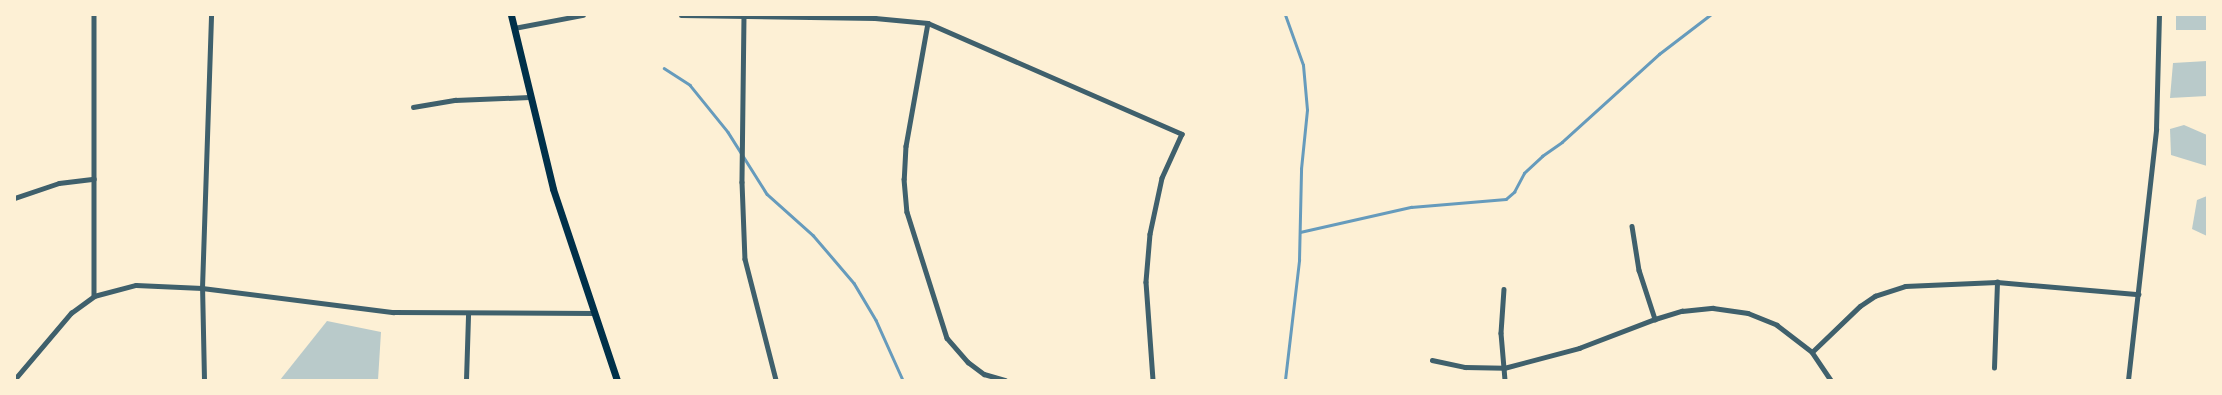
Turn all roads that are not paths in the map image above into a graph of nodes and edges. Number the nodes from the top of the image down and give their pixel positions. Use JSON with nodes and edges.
{"nodes":[{"id":1,"x":94,"y":15,"type":"edge"},
{"id":2,"x":211,"y":15,"type":"edge"},
{"id":3,"x":510,"y":15,"type":"edge"},
{"id":4,"x":583,"y":15,"type":"edge"},
{"id":5,"x":681,"y":15,"type":"edge"},
{"id":6,"x":2159,"y":15,"type":"edge"},
{"id":7,"x":744,"y":16,"type":"junction"},
{"id":8,"x":928,"y":23,"type":"junction"},
{"id":9,"x":514,"y":28,"type":"junction"},
{"id":10,"x":529,"y":97,"type":"junction"},
{"id":11,"x":413,"y":107,"type":"dead end"},
{"id":12,"x":94,"y":179,"type":"junction"},
{"id":13,"x":15,"y":198,"type":"edge"},
{"id":14,"x":1632,"y":226,"type":"dead end"},
{"id":15,"x":1997,"y":282,"type":"junction"},
{"id":16,"x":202,"y":288,"type":"junction"},
{"id":17,"x":1504,"y":289,"type":"dead end"},
{"id":18,"x":2138,"y":294,"type":"junction"},
{"id":19,"x":94,"y":296,"type":"junction"},
{"id":20,"x":595,"y":313,"type":"junction"},
{"id":21,"x":468,"y":315,"type":"junction"},
{"id":22,"x":1655,"y":319,"type":"junction"},
{"id":23,"x":1812,"y":352,"type":"junction"},
{"id":24,"x":1432,"y":360,"type":"dead end"},
{"id":25,"x":1504,"y":368,"type":"junction"},
{"id":26,"x":1994,"y":368,"type":"dead end"},
{"id":27,"x":15,"y":379,"type":"edge"},
{"id":28,"x":204,"y":380,"type":"edge"},
{"id":29,"x":466,"y":380,"type":"edge"},
{"id":30,"x":617,"y":380,"type":"edge"},
{"id":31,"x":776,"y":380,"type":"edge"},
{"id":32,"x":1005,"y":380,"type":"edge"},
{"id":33,"x":1153,"y":380,"type":"edge"},
{"id":34,"x":1505,"y":380,"type":"edge"},
{"id":35,"x":1832,"y":380,"type":"edge"},
{"id":36,"x":2128,"y":380,"type":"edge"}],
"edges":[{"from":1,"to":12,"type":"street"},
{"from":2,"to":16,"type":"street"},
{"from":3,"to":9,"type":"main road"},
{"from":4,"to":9,"type":"street"},
{"from":5,"to":7,"type":"street"},
{"from":6,"to":18,"type":"street"},
{"from":7,"to":8,"type":"street"},
{"from":7,"to":31,"type":"street"},
{"from":8,"to":32,"type":"street"},
{"from":8,"to":33,"type":"street"},
{"from":9,"to":10,"type":"main road"},
{"from":10,"to":11,"type":"street"},
{"from":10,"to":20,"type":"main road"},
{"from":12,"to":13,"type":"street"},
{"from":12,"to":19,"type":"street"},
{"from":14,"to":22,"type":"street"},
{"from":15,"to":18,"type":"street"},
{"from":15,"to":23,"type":"street"},
{"from":15,"to":26,"type":"street"},
{"from":16,"to":19,"type":"street"},
{"from":16,"to":21,"type":"street"},
{"from":16,"to":28,"type":"street"},
{"from":17,"to":25,"type":"street"},
{"from":18,"to":36,"type":"street"},
{"from":19,"to":27,"type":"street"},
{"from":20,"to":21,"type":"street"},
{"from":20,"to":30,"type":"main road"},
{"from":21,"to":29,"type":"street"},
{"from":22,"to":23,"type":"street"},
{"from":22,"to":25,"type":"street"},
{"from":23,"to":35,"type":"street"},
{"from":24,"to":25,"type":"street"},
{"from":25,"to":34,"type":"street"}]}
